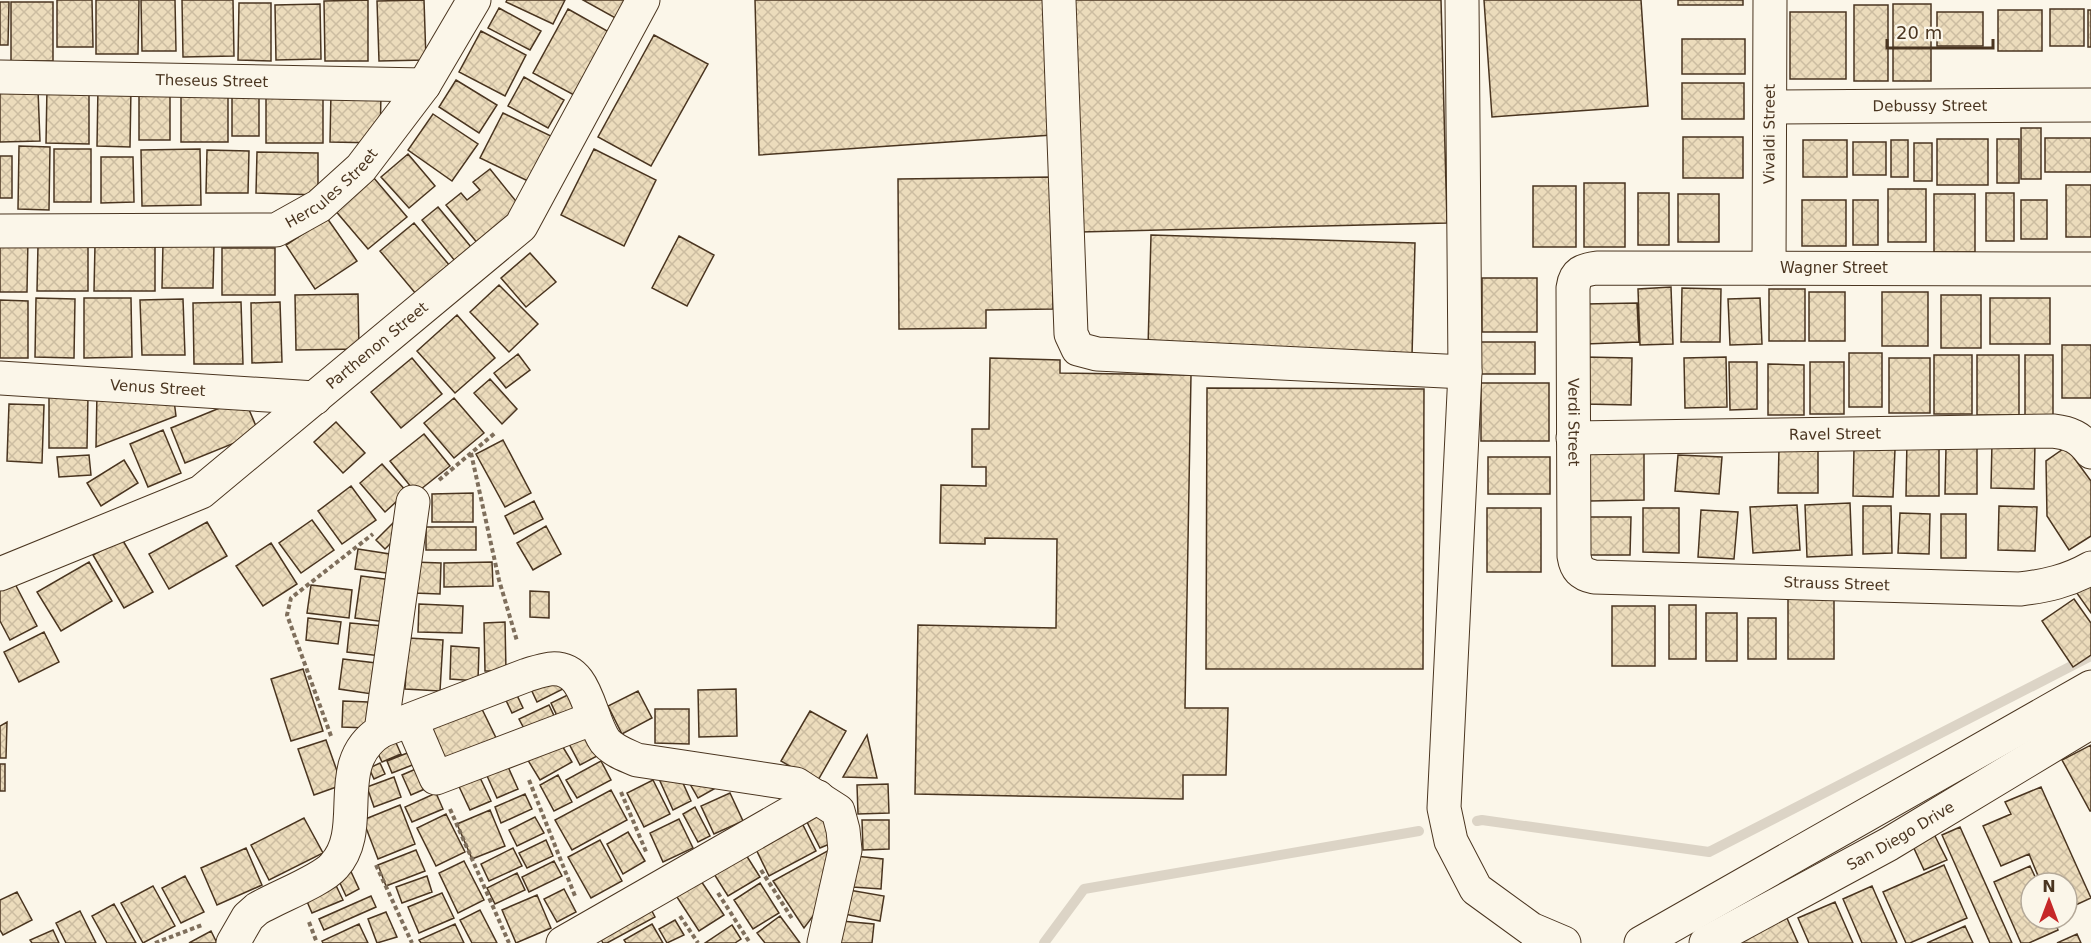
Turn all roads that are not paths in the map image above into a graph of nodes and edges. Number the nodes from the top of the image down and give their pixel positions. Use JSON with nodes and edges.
{"nodes":[{"id":1,"x":474,"y":0,"type":"edge"},
{"id":2,"x":644,"y":0,"type":"edge"},
{"id":3,"x":1059,"y":0,"type":"edge"},
{"id":4,"x":1462,"y":0,"type":"edge"},
{"id":5,"x":1770,"y":0,"type":"edge"},
{"id":6,"x":0,"y":76,"type":"edge"},
{"id":7,"x":424,"y":85,"type":"junction"},
{"id":8,"x":2091,"y":105,"type":"edge"},
{"id":9,"x":1770,"y":107,"type":"junction"},
{"id":10,"x":0,"y":231,"type":"edge"},
{"id":11,"x":1769,"y":268,"type":"junction"},
{"id":12,"x":2091,"y":269,"type":"edge"},
{"id":13,"x":1578,"y":273,"type":"joint"},
{"id":14,"x":1465,"y":372,"type":"junction"},
{"id":15,"x":0,"y":378,"type":"edge"},
{"id":16,"x":315,"y":398,"type":"junction"},
{"id":17,"x":1573,"y":438,"type":"junction"},
{"id":18,"x":2091,"y":452,"type":"edge"},
{"id":19,"x":413,"y":502,"type":"road end"},
{"id":20,"x":2091,"y":568,"type":"edge"},
{"id":21,"x":1580,"y":571,"type":"joint"},
{"id":22,"x":0,"y":574,"type":"edge"},
{"id":23,"x":2091,"y":687,"type":"edge"},
{"id":24,"x":594,"y":718,"type":"junction"},
{"id":25,"x":2091,"y":722,"type":"edge"},
{"id":26,"x":396,"y":726,"type":"junction"},
{"id":27,"x":818,"y":797,"type":"junction"},
{"id":28,"x":575,"y":936,"type":"edge"},
{"id":29,"x":232,"y":943,"type":"edge"},
{"id":30,"x":824,"y":943,"type":"edge"},
{"id":31,"x":1563,"y":943,"type":"edge"},
{"id":32,"x":1641,"y":943,"type":"edge"},
{"id":33,"x":1706,"y":943,"type":"edge"}],
"edges":[{"from":1,"to":7,"type":"street","name":"Hercules Street"},
{"from":2,"to":16,"type":"street","name":"Parthenon Street"},
{"from":3,"to":14,"type":"street"},
{"from":4,"to":14,"type":"street"},
{"from":5,"to":9,"type":"street","name":"Vivaldi Street"},
{"from":6,"to":7,"type":"street","name":"Theseus Street"},
{"from":7,"to":10,"type":"street","name":"Hercules Street"},
{"from":8,"to":9,"type":"street","name":"Debussy Street"},
{"from":9,"to":11,"type":"street","name":"Vivaldi Street"},
{"from":11,"to":12,"type":"street","name":"Wagner Street"},
{"from":11,"to":13,"type":"street","name":"Wagner Street"},
{"from":13,"to":17,"type":"street","name":"Verdi Street"},
{"from":14,"to":31,"type":"street"},
{"from":15,"to":16,"type":"street","name":"Venus Street"},
{"from":16,"to":22,"type":"street","name":"Parthenon Street"},
{"from":17,"to":18,"type":"street","name":"Ravel Street"},
{"from":17,"to":21,"type":"street","name":"Verdi Street"},
{"from":19,"to":26,"type":"street"},
{"from":20,"to":21,"type":"street","name":"Strauss Street"},
{"from":23,"to":32,"type":"street"},
{"from":24,"to":26,"type":"street"},
{"from":24,"to":26,"type":"street"},
{"from":24,"to":27,"type":"street"},
{"from":25,"to":33,"type":"street","name":"San Diego Drive"},
{"from":26,"to":29,"type":"street"},
{"from":27,"to":28,"type":"street"},
{"from":27,"to":30,"type":"street"}]}
